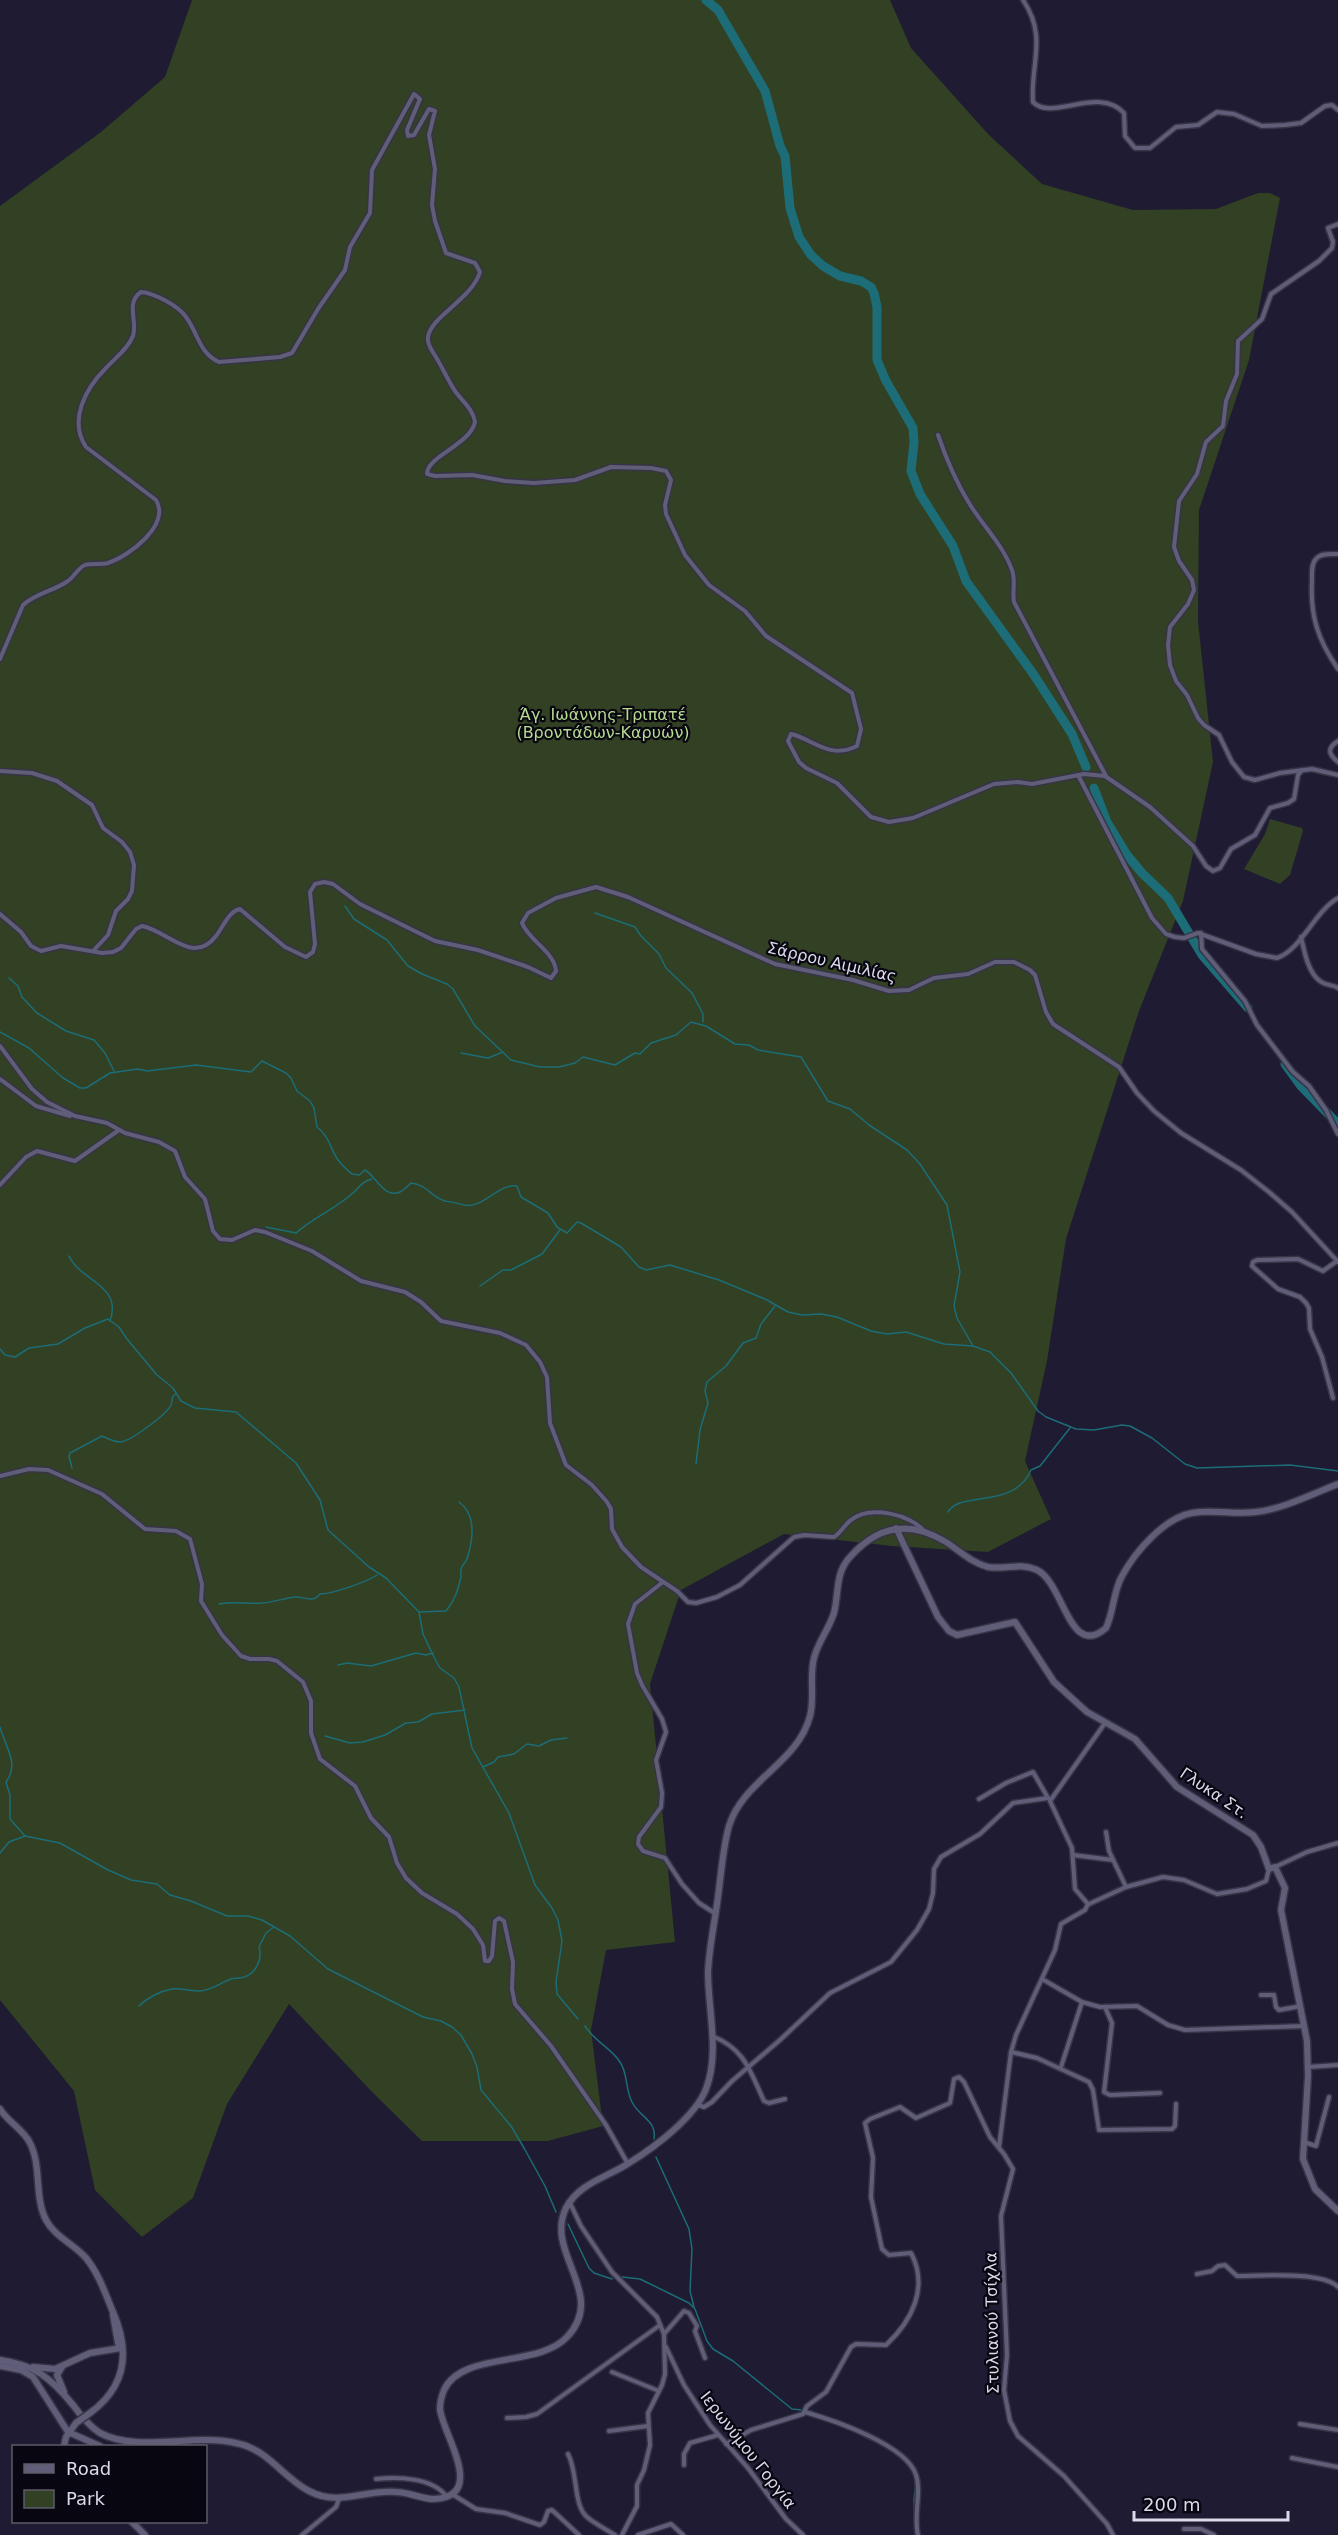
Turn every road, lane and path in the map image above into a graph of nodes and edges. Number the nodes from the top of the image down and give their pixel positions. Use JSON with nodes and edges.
{"nodes":[{"id":1,"x":1023,"y":0,"type":"edge"},
{"id":2,"x":1338,"y":110,"type":"edge"},
{"id":3,"x":1338,"y":224,"type":"edge"},
{"id":4,"x":938,"y":435,"type":"dead end"},
{"id":5,"x":1338,"y":554,"type":"edge"},
{"id":6,"x":0,"y":659,"type":"edge"},
{"id":7,"x":1338,"y":669,"type":"edge"},
{"id":8,"x":1338,"y":741,"type":"edge"},
{"id":9,"x":1338,"y":762,"type":"edge"},
{"id":10,"x":1302,"y":770,"type":"junction"},
{"id":11,"x":0,"y":771,"type":"edge"},
{"id":12,"x":1078,"y":775,"type":"junction"},
{"id":13,"x":1338,"y":775,"type":"edge"},
{"id":14,"x":1104,"y":776,"type":"junction"},
{"id":15,"x":1338,"y":898,"type":"edge"},
{"id":16,"x":0,"y":914,"type":"edge"},
{"id":17,"x":1198,"y":933,"type":"junction"},
{"id":18,"x":1301,"y":937,"type":"junction"},
{"id":19,"x":93,"y":951,"type":"junction"},
{"id":20,"x":1338,"y":988,"type":"edge"},
{"id":21,"x":0,"y":1046,"type":"edge"},
{"id":22,"x":0,"y":1079,"type":"edge"},
{"id":23,"x":75,"y":1116,"type":"junction"},
{"id":24,"x":119,"y":1130,"type":"junction"},
{"id":25,"x":1338,"y":1134,"type":"edge"},
{"id":26,"x":0,"y":1185,"type":"edge"},
{"id":27,"x":1337,"y":1262,"type":"edge"},
{"id":28,"x":1333,"y":1398,"type":"dead end"},
{"id":29,"x":0,"y":1476,"type":"edge"},
{"id":30,"x":1338,"y":1484,"type":"edge"},
{"id":31,"x":896,"y":1528,"type":"junction"},
{"id":32,"x":926,"y":1532,"type":"junction"},
{"id":33,"x":663,"y":1582,"type":"junction"},
{"id":34,"x":1105,"y":1724,"type":"junction"},
{"id":35,"x":979,"y":1799,"type":"dead end"},
{"id":36,"x":1049,"y":1799,"type":"junction"},
{"id":37,"x":1106,"y":1832,"type":"dead end"},
{"id":38,"x":1338,"y":1843,"type":"edge"},
{"id":39,"x":1073,"y":1855,"type":"junction"},
{"id":40,"x":1113,"y":1860,"type":"junction"},
{"id":41,"x":1272,"y":1868,"type":"junction"},
{"id":42,"x":1126,"y":1887,"type":"junction"},
{"id":43,"x":1088,"y":1904,"type":"junction"},
{"id":44,"x":716,"y":1914,"type":"junction"},
{"id":45,"x":1042,"y":1979,"type":"junction"},
{"id":46,"x":1261,"y":1995,"type":"dead end"},
{"id":47,"x":1082,"y":2002,"type":"junction"},
{"id":48,"x":1301,"y":2006,"type":"junction"},
{"id":49,"x":1105,"y":2007,"type":"junction"},
{"id":50,"x":1304,"y":2026,"type":"junction"},
{"id":51,"x":711,"y":2036,"type":"junction"},
{"id":52,"x":1011,"y":2052,"type":"junction"},
{"id":53,"x":1338,"y":2064,"type":"edge"},
{"id":54,"x":1061,"y":2067,"type":"junction"},
{"id":55,"x":1308,"y":2067,"type":"junction"},
{"id":56,"x":749,"y":2068,"type":"junction"},
{"id":57,"x":1160,"y":2093,"type":"dead end"},
{"id":58,"x":1329,"y":2097,"type":"dead end"},
{"id":59,"x":785,"y":2099,"type":"dead end"},
{"id":60,"x":1176,"y":2104,"type":"dead end"},
{"id":61,"x":698,"y":2105,"type":"junction"},
{"id":62,"x":0,"y":2109,"type":"edge"},
{"id":63,"x":1303,"y":2142,"type":"junction"},
{"id":64,"x":999,"y":2147,"type":"junction"},
{"id":65,"x":628,"y":2164,"type":"junction"},
{"id":66,"x":569,"y":2203,"type":"junction"},
{"id":67,"x":1338,"y":2211,"type":"edge"},
{"id":68,"x":1197,"y":2274,"type":"dead end"},
{"id":69,"x":1338,"y":2286,"type":"edge"},
{"id":70,"x":660,"y":2325,"type":"junction"},
{"id":71,"x":664,"y":2334,"type":"junction"},
{"id":72,"x":664,"y":2344,"type":"junction"},
{"id":73,"x":121,"y":2348,"type":"junction"},
{"id":74,"x":705,"y":2358,"type":"dead end"},
{"id":75,"x":0,"y":2360,"type":"edge"},
{"id":76,"x":0,"y":2366,"type":"edge"},
{"id":77,"x":27,"y":2366,"type":"junction"},
{"id":78,"x":63,"y":2366,"type":"junction"},
{"id":79,"x":612,"y":2372,"type":"dead end"},
{"id":80,"x":659,"y":2391,"type":"junction"},
{"id":81,"x":69,"y":2400,"type":"junction"},
{"id":82,"x":806,"y":2410,"type":"junction"},
{"id":83,"x":507,"y":2418,"type":"dead end"},
{"id":84,"x":1300,"y":2424,"type":"dead end"},
{"id":85,"x":648,"y":2426,"type":"junction"},
{"id":86,"x":1338,"y":2430,"type":"edge"},
{"id":87,"x":609,"y":2431,"type":"dead end"},
{"id":88,"x":68,"y":2432,"type":"junction"},
{"id":89,"x":718,"y":2435,"type":"junction"},
{"id":90,"x":188,"y":2439,"type":"junction"},
{"id":91,"x":726,"y":2444,"type":"junction"},
{"id":92,"x":64,"y":2445,"type":"edge"},
{"id":93,"x":98,"y":2445,"type":"edge"},
{"id":94,"x":168,"y":2445,"type":"edge"},
{"id":95,"x":568,"y":2454,"type":"dead end"},
{"id":96,"x":1292,"y":2458,"type":"dead end"},
{"id":97,"x":684,"y":2465,"type":"dead end"},
{"id":98,"x":1338,"y":2467,"type":"edge"},
{"id":99,"x":376,"y":2479,"type":"dead end"},
{"id":100,"x":448,"y":2495,"type":"junction"},
{"id":101,"x":339,"y":2499,"type":"junction"},
{"id":102,"x":133,"y":2523,"type":"edge"},
{"id":103,"x":1184,"y":2529,"type":"dead end"},
{"id":104,"x":623,"y":2534,"type":"edge"},
{"id":105,"x":145,"y":2535,"type":"edge"},
{"id":106,"x":302,"y":2535,"type":"edge"},
{"id":107,"x":579,"y":2535,"type":"edge"},
{"id":108,"x":615,"y":2535,"type":"edge"},
{"id":109,"x":638,"y":2535,"type":"edge"},
{"id":110,"x":683,"y":2535,"type":"edge"},
{"id":111,"x":803,"y":2535,"type":"edge"},
{"id":112,"x":918,"y":2535,"type":"edge"},
{"id":113,"x":1113,"y":2535,"type":"edge"},
{"id":114,"x":1214,"y":2535,"type":"edge"}],
"edges":[{"from":1,"to":2,"type":"street"},
{"from":3,"to":10,"type":"street"},
{"from":4,"to":14,"type":"street"},
{"from":5,"to":7,"type":"street"},
{"from":6,"to":12,"type":"street"},
{"from":8,"to":9,"type":"street"},
{"from":10,"to":13,"type":"street"},
{"from":10,"to":14,"type":"street"},
{"from":11,"to":19,"type":"street"},
{"from":12,"to":14,"type":"street"},
{"from":12,"to":17,"type":"street"},
{"from":15,"to":18,"type":"street"},
{"from":16,"to":19,"type":"street"},
{"from":17,"to":18,"type":"street"},
{"from":17,"to":25,"type":"street"},
{"from":18,"to":20,"type":"street"},
{"from":19,"to":27,"type":"street","name":"Σάρρου Αιμιλίας"},
{"from":21,"to":23,"type":"street"},
{"from":22,"to":23,"type":"street"},
{"from":23,"to":24,"type":"street"},
{"from":24,"to":26,"type":"street"},
{"from":24,"to":33,"type":"street"},
{"from":27,"to":28,"type":"street"},
{"from":29,"to":65,"type":"street"},
{"from":30,"to":32,"type":"main road"},
{"from":31,"to":32,"type":"main road"},
{"from":31,"to":34,"type":"main road","name":"Γλυκα Στ."},
{"from":31,"to":44,"type":"main road"},
{"from":32,"to":33,"type":"street"},
{"from":33,"to":44,"type":"street"},
{"from":34,"to":36,"type":"street"},
{"from":34,"to":41,"type":"main road","name":"Γλυκα Στ."},
{"from":35,"to":36,"type":"street"},
{"from":36,"to":39,"type":"street"},
{"from":36,"to":56,"type":"street"},
{"from":37,"to":40,"type":"street"},
{"from":38,"to":41,"type":"street"},
{"from":39,"to":40,"type":"street"},
{"from":39,"to":43,"type":"street"},
{"from":40,"to":42,"type":"street"},
{"from":41,"to":42,"type":"street"},
{"from":41,"to":48,"type":"main road","name":"Γλυκα Στ."},
{"from":42,"to":43,"type":"street"},
{"from":43,"to":45,"type":"street"},
{"from":44,"to":51,"type":"main road"},
{"from":45,"to":47,"type":"street"},
{"from":45,"to":52,"type":"street"},
{"from":46,"to":48,"type":"street"},
{"from":47,"to":49,"type":"street"},
{"from":47,"to":54,"type":"street"},
{"from":48,"to":50,"type":"main road","name":"Γλυκα Στ."},
{"from":49,"to":50,"type":"street"},
{"from":49,"to":57,"type":"street"},
{"from":50,"to":55,"type":"main road","name":"Γλυκα Στ."},
{"from":51,"to":56,"type":"street"},
{"from":51,"to":61,"type":"main road"},
{"from":52,"to":54,"type":"street"},
{"from":52,"to":64,"type":"street"},
{"from":53,"to":55,"type":"street"},
{"from":54,"to":60,"type":"street"},
{"from":55,"to":63,"type":"main road","name":"Γλυκα Στ."},
{"from":56,"to":59,"type":"street"},
{"from":56,"to":61,"type":"street"},
{"from":58,"to":63,"type":"street"},
{"from":61,"to":65,"type":"main road"},
{"from":62,"to":73,"type":"main road"},
{"from":63,"to":67,"type":"main road","name":"Γλυκα Στ."},
{"from":64,"to":82,"type":"street","name":"Στυλιανού Τσίχλα"},
{"from":64,"to":113,"type":"street","name":"Στυλιανού Τσίχλα"},
{"from":65,"to":66,"type":"main road"},
{"from":66,"to":70,"type":"street"},
{"from":66,"to":100,"type":"main road"},
{"from":68,"to":69,"type":"street"},
{"from":70,"to":71,"type":"street"},
{"from":70,"to":83,"type":"street"},
{"from":71,"to":72,"type":"street"},
{"from":71,"to":74,"type":"street"},
{"from":72,"to":80,"type":"street"},
{"from":72,"to":89,"type":"street","name":"Ιερωνύμου Γοργία"},
{"from":73,"to":78,"type":"main road"},
{"from":73,"to":88,"type":"main road","bridge":true},
{"from":75,"to":77,"type":"main road"},
{"from":76,"to":88,"type":"main road"},
{"from":77,"to":78,"type":"main road"},
{"from":77,"to":81,"type":"main road"},
{"from":78,"to":81,"type":"main road"},
{"from":79,"to":80,"type":"street"},
{"from":80,"to":85,"type":"street"},
{"from":81,"to":90,"type":"main road"},
{"from":82,"to":91,"type":"street"},
{"from":82,"to":112,"type":"street"},
{"from":84,"to":86,"type":"street"},
{"from":85,"to":87,"type":"street"},
{"from":85,"to":104,"type":"street"},
{"from":88,"to":92,"type":"main road"},
{"from":88,"to":93,"type":"main road"},
{"from":89,"to":91,"type":"street","name":"Ιερωνύμου Γοργία"},
{"from":89,"to":97,"type":"street"},
{"from":90,"to":94,"type":"main road"},
{"from":90,"to":101,"type":"main road"},
{"from":91,"to":111,"type":"street","name":"Ιερωνύμου Γοργία"},
{"from":95,"to":108,"type":"street"},
{"from":96,"to":98,"type":"street"},
{"from":99,"to":100,"type":"street"},
{"from":100,"to":101,"type":"main road"},
{"from":100,"to":107,"type":"street"},
{"from":101,"to":106,"type":"street"},
{"from":102,"to":105,"type":"main road"},
{"from":103,"to":114,"type":"street"},
{"from":109,"to":110,"type":"street"}]}
